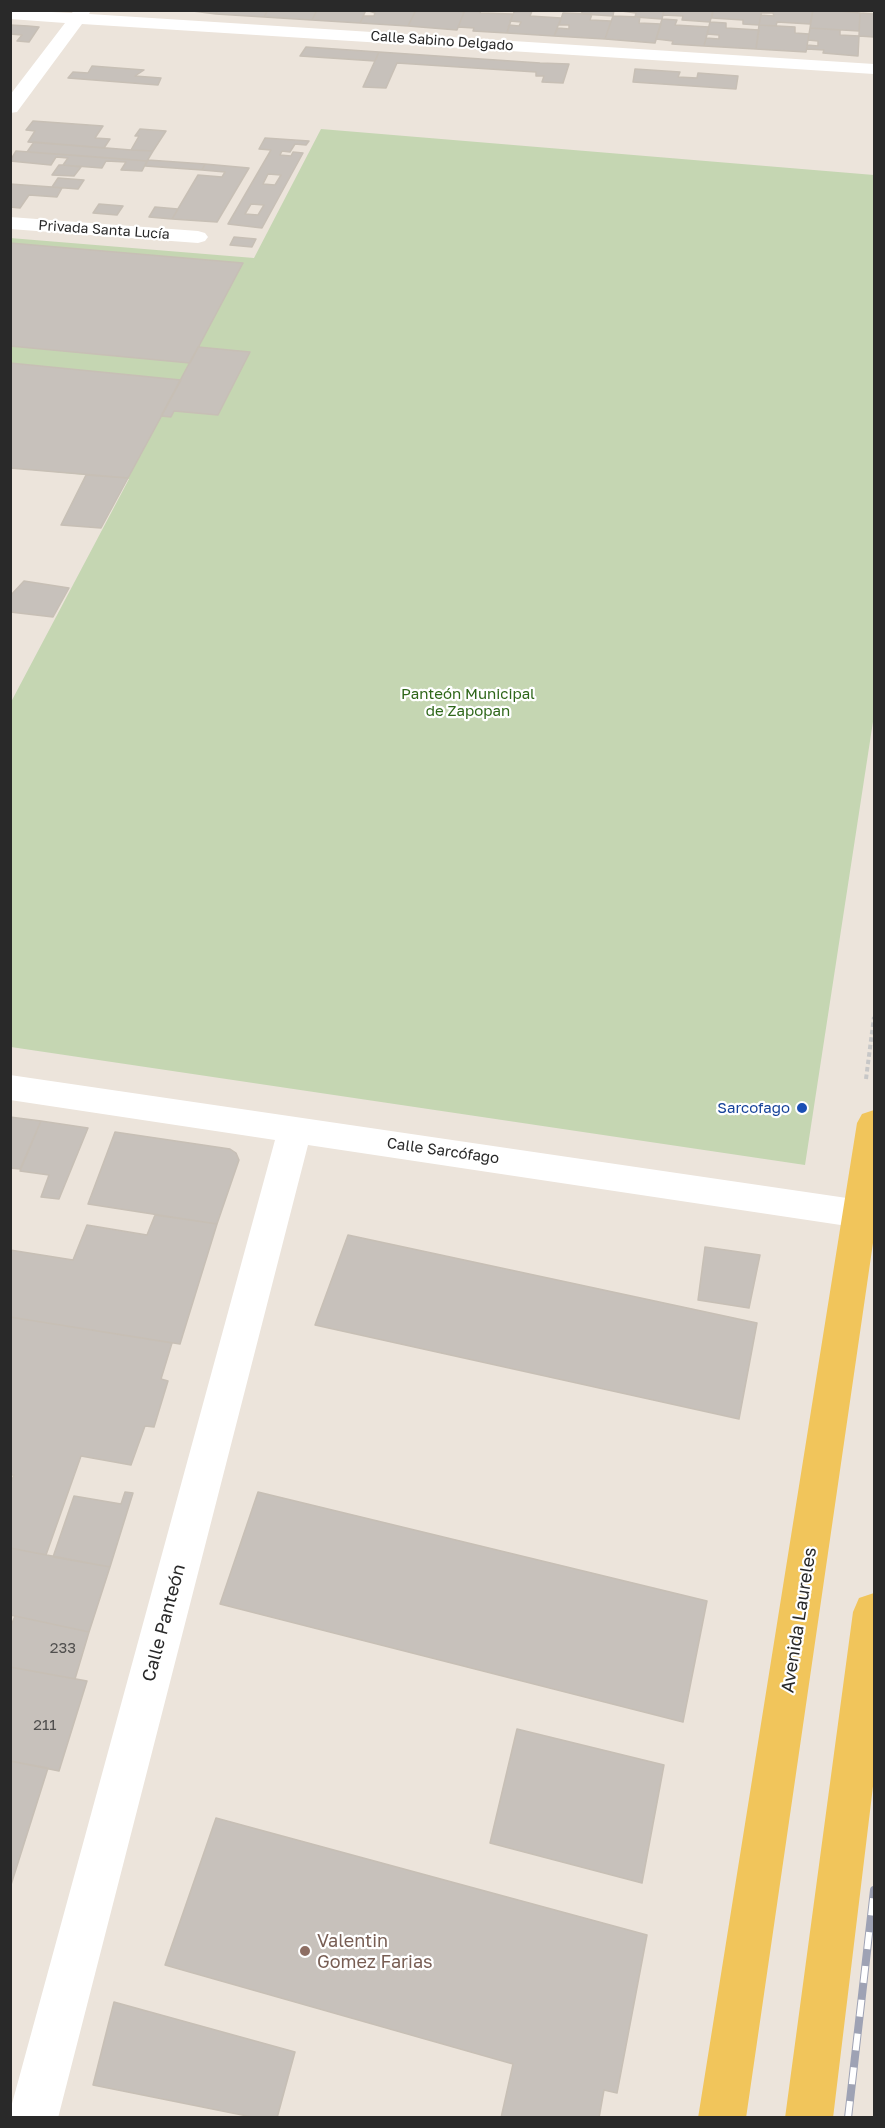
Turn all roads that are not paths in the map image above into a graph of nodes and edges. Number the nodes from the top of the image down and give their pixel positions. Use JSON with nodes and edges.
{"nodes":[{"id":1,"x":10,"y":14,"type":"edge"},
{"id":2,"x":80,"y":14,"type":"edge"},
{"id":3,"x":874,"y":69,"type":"edge"},
{"id":4,"x":10,"y":108,"type":"edge"},
{"id":5,"x":10,"y":224,"type":"edge"},
{"id":6,"x":198,"y":237,"type":"dead end"},
{"id":7,"x":10,"y":1087,"type":"edge"},
{"id":8,"x":874,"y":1123,"type":"edge"},
{"id":9,"x":295,"y":1129,"type":"junction"},
{"id":10,"x":868,"y":1215,"type":"edge"},
{"id":11,"x":874,"y":1612,"type":"edge"},
{"id":12,"x":33,"y":2118,"type":"edge"},
{"id":13,"x":722,"y":2118,"type":"edge"},
{"id":14,"x":809,"y":2118,"type":"edge"}],
"edges":[{"from":1,"to":2,"type":"street","name":"Calle Sabino Delgado"},
{"from":2,"to":3,"type":"street","name":"Calle Sabino Delgado"},
{"from":2,"to":4,"type":"street"},
{"from":5,"to":6,"type":"street","name":"Privada Santa Lucía"},
{"from":7,"to":9,"type":"street","name":"Calle Sarcófago"},
{"from":8,"to":10,"type":"main road","name":"Avenida Laureles"},
{"from":9,"to":10,"type":"street","name":"Calle Sarcófago"},
{"from":9,"to":12,"type":"street","name":"Calle Panteón"},
{"from":10,"to":13,"type":"main road","name":"Avenida Laureles"},
{"from":11,"to":14,"type":"main road"}]}
